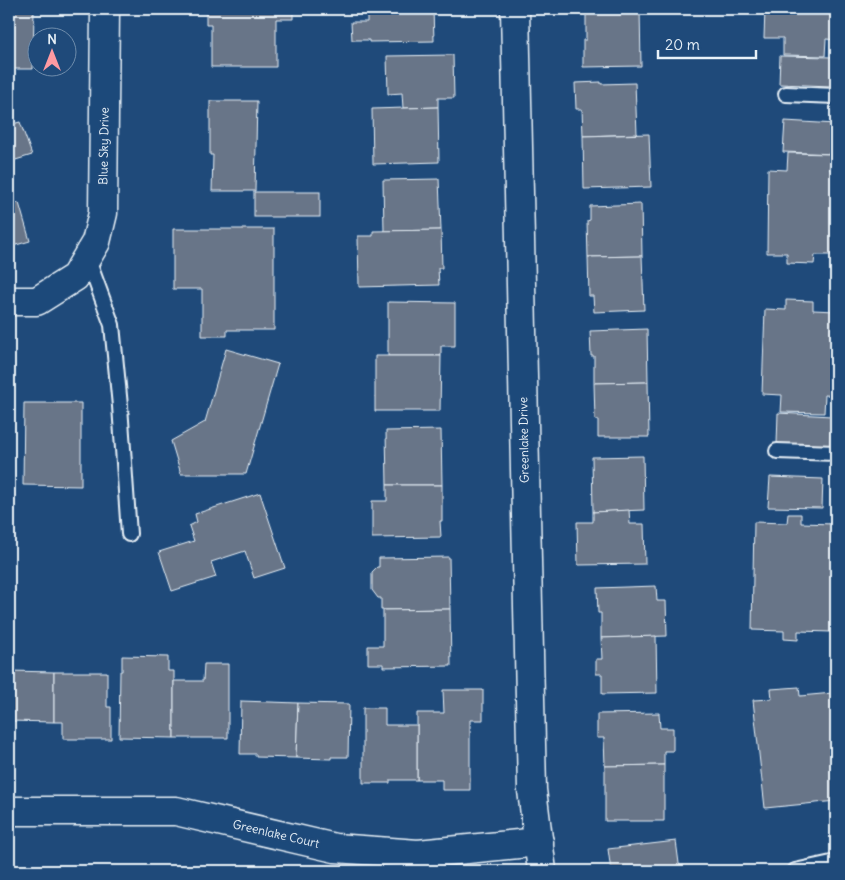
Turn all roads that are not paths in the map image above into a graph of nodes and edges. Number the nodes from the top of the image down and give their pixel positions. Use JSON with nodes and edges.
{"nodes":[{"id":1,"x":105,"y":9,"type":"edge"},
{"id":2,"x":515,"y":9,"type":"edge"},
{"id":3,"x":786,"y":94,"type":"dead end"},
{"id":4,"x":836,"y":96,"type":"edge"},
{"id":5,"x":81,"y":267,"type":"junction"},
{"id":6,"x":9,"y":301,"type":"edge"},
{"id":7,"x":776,"y":451,"type":"dead end"},
{"id":8,"x":836,"y":453,"type":"edge"},
{"id":9,"x":129,"y":534,"type":"dead end"},
{"id":10,"x":13,"y":811,"type":"dead end"},
{"id":11,"x":539,"y":842,"type":"junction"},
{"id":12,"x":836,"y":862,"type":"edge"},
{"id":13,"x":542,"y":871,"type":"edge"},
{"id":14,"x":795,"y":871,"type":"edge"}],
"edges":[{"from":1,"to":5,"type":"street","name":"Blue Sky Drive"},
{"from":2,"to":11,"type":"street","name":"Greenlake Drive"},
{"from":3,"to":4,"type":"lane"},
{"from":5,"to":6,"type":"street"},
{"from":5,"to":9,"type":"lane"},
{"from":7,"to":8,"type":"lane"},
{"from":10,"to":11,"type":"street","name":"Greenlake Court"},
{"from":11,"to":13,"type":"street","name":"Greenlake Drive"},
{"from":12,"to":14,"type":"lane"}]}
